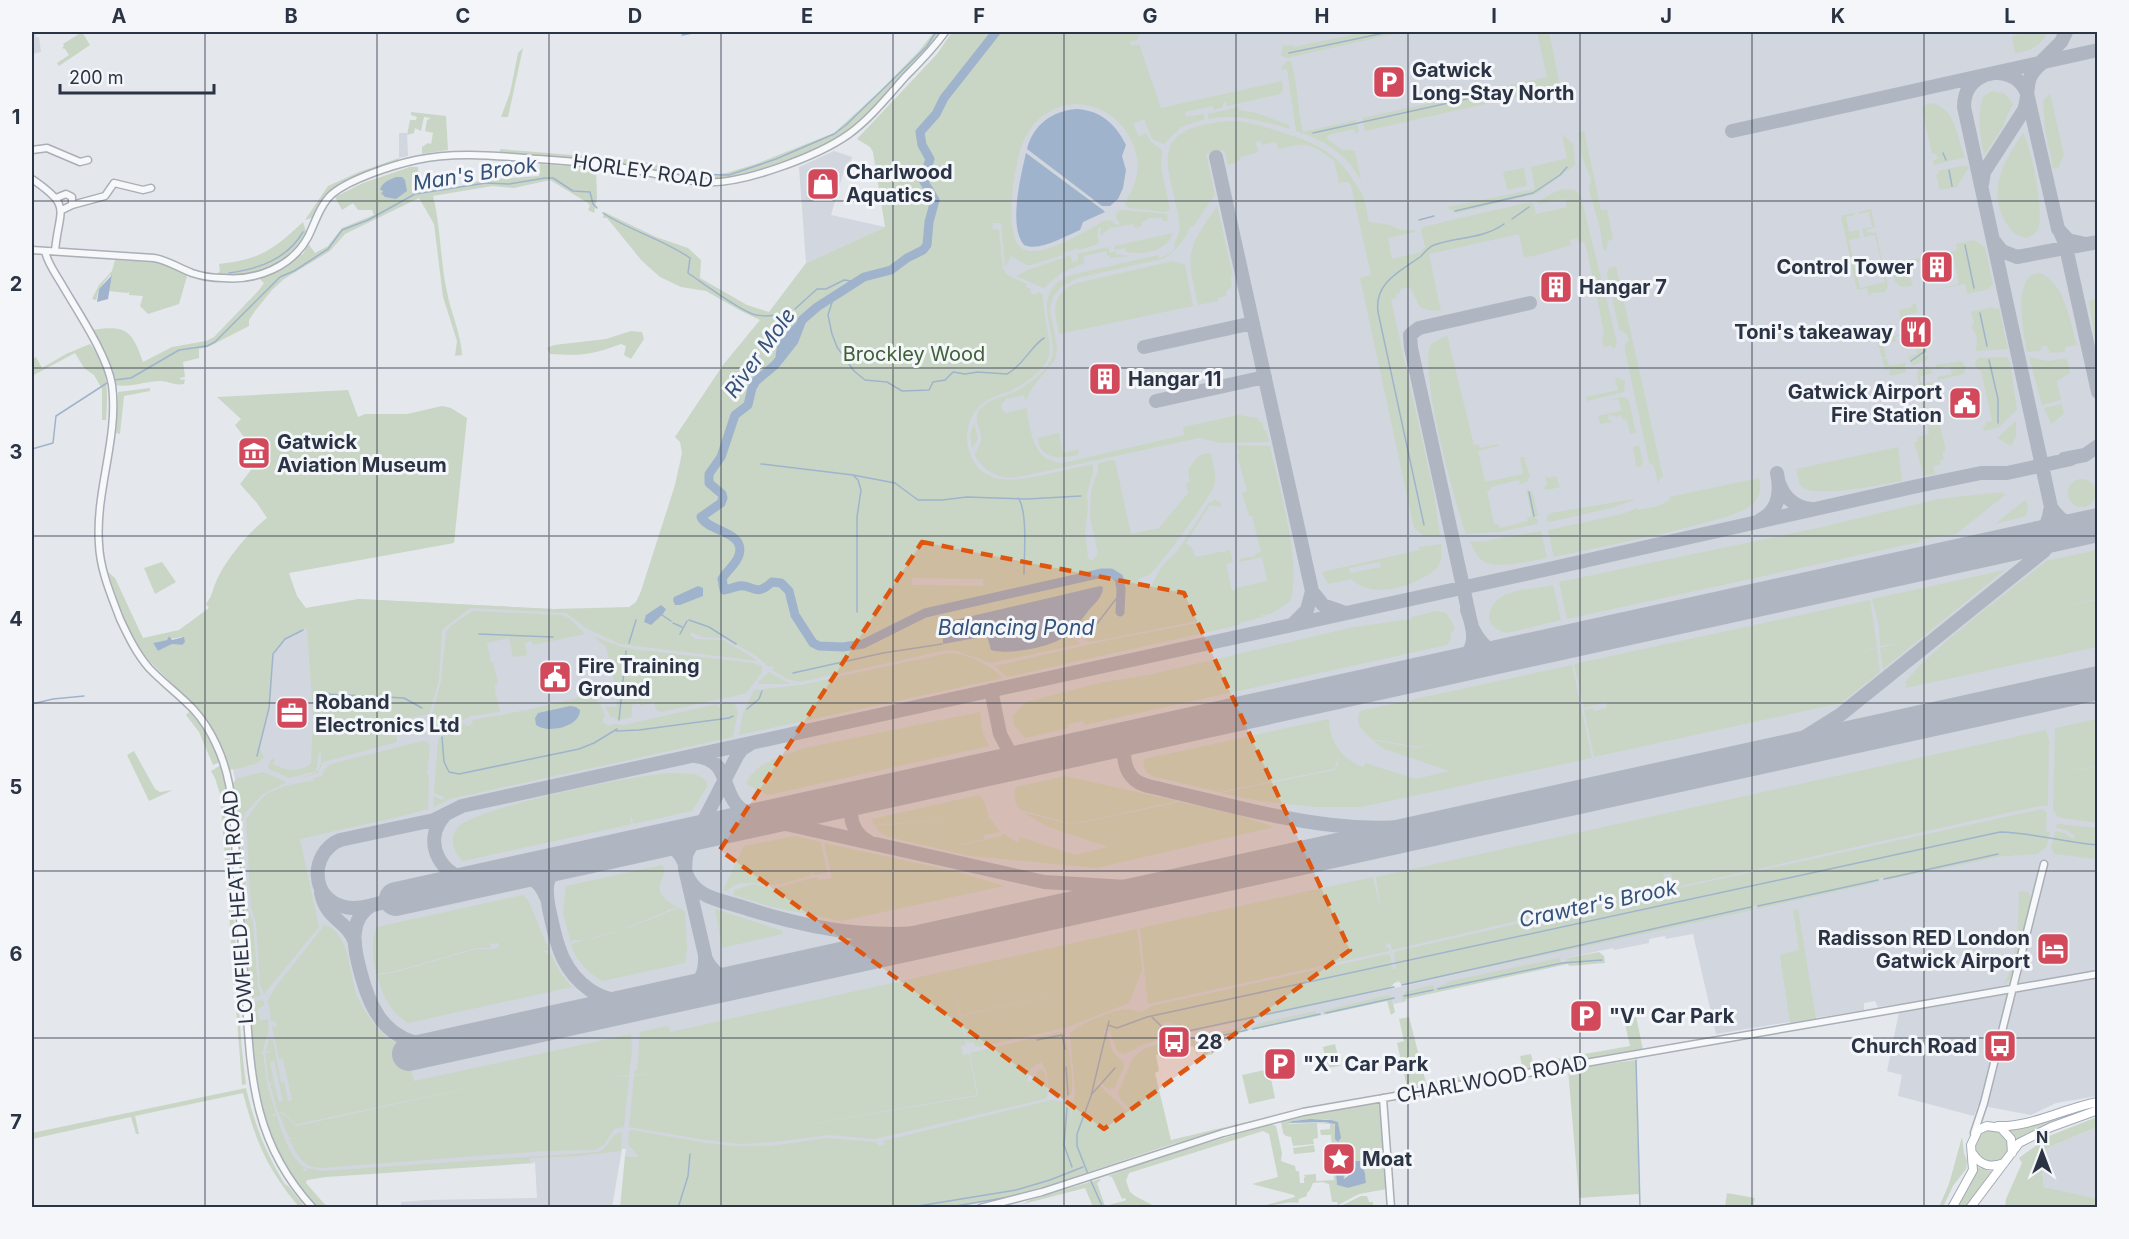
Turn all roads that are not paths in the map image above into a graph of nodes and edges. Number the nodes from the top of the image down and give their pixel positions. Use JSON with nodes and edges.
{"nodes":[{"id":1,"x":945,"y":32,"type":"edge"},
{"id":2,"x":32,"y":150,"type":"edge"},
{"id":3,"x":88,"y":160,"type":"dead end"},
{"id":4,"x":32,"y":179,"type":"edge"},
{"id":5,"x":151,"y":188,"type":"dead end"},
{"id":6,"x":56,"y":198,"type":"junction"},
{"id":7,"x":72,"y":205,"type":"junction"},
{"id":8,"x":62,"y":210,"type":"junction"},
{"id":9,"x":32,"y":250,"type":"edge"},
{"id":10,"x":45,"y":251,"type":"junction"},
{"id":11,"x":56,"y":251,"type":"junction"},
{"id":12,"x":2044,"y":864,"type":"dead end"},
{"id":13,"x":2097,"y":974,"type":"edge"},
{"id":14,"x":2013,"y":989,"type":"junction"},
{"id":15,"x":1383,"y":1098,"type":"junction"},
{"id":16,"x":2097,"y":1102,"type":"edge"},
{"id":17,"x":1983,"y":1107,"type":"junction"},
{"id":18,"x":2097,"y":1110,"type":"edge"},
{"id":19,"x":1996,"y":1126,"type":"junction"},
{"id":20,"x":1974,"y":1135,"type":"junction"},
{"id":21,"x":1972,"y":1153,"type":"junction"},
{"id":22,"x":2011,"y":1154,"type":"junction"},
{"id":23,"x":2005,"y":1162,"type":"junction"},
{"id":24,"x":313,"y":1208,"type":"edge"},
{"id":25,"x":980,"y":1208,"type":"edge"},
{"id":26,"x":1391,"y":1208,"type":"edge"},
{"id":27,"x":1952,"y":1208,"type":"edge"},
{"id":28,"x":1970,"y":1208,"type":"edge"}],
"edges":[{"from":1,"to":11,"type":"street","name":"HORLEY ROAD"},
{"from":2,"to":3,"type":"street"},
{"from":4,"to":6,"type":"street"},
{"from":5,"to":7,"type":"street"},
{"from":6,"to":7,"type":"street"},
{"from":6,"to":8,"type":"street"},
{"from":7,"to":8,"type":"street"},
{"from":8,"to":11,"type":"street"},
{"from":9,"to":10,"type":"street","name":"HORLEY ROAD"},
{"from":10,"to":11,"type":"street","name":"HORLEY ROAD"},
{"from":10,"to":24,"type":"street","name":"LOWFIELD HEATH ROAD"},
{"from":12,"to":14,"type":"street"},
{"from":13,"to":14,"type":"street"},
{"from":14,"to":15,"type":"street","name":"CHARLWOOD ROAD"},
{"from":14,"to":17,"type":"street"},
{"from":15,"to":25,"type":"street","name":"CHARLWOOD ROAD"},
{"from":15,"to":26,"type":"street"},
{"from":16,"to":19,"type":"main road"},
{"from":17,"to":19,"type":"street"},
{"from":17,"to":20,"type":"street"},
{"from":18,"to":22,"type":"main road"},
{"from":19,"to":20,"type":"main road"},
{"from":19,"to":22,"type":"main road"},
{"from":20,"to":21,"type":"main road"},
{"from":21,"to":23,"type":"main road"},
{"from":21,"to":27,"type":"main road"},
{"from":22,"to":23,"type":"main road"},
{"from":23,"to":28,"type":"main road"}]}
